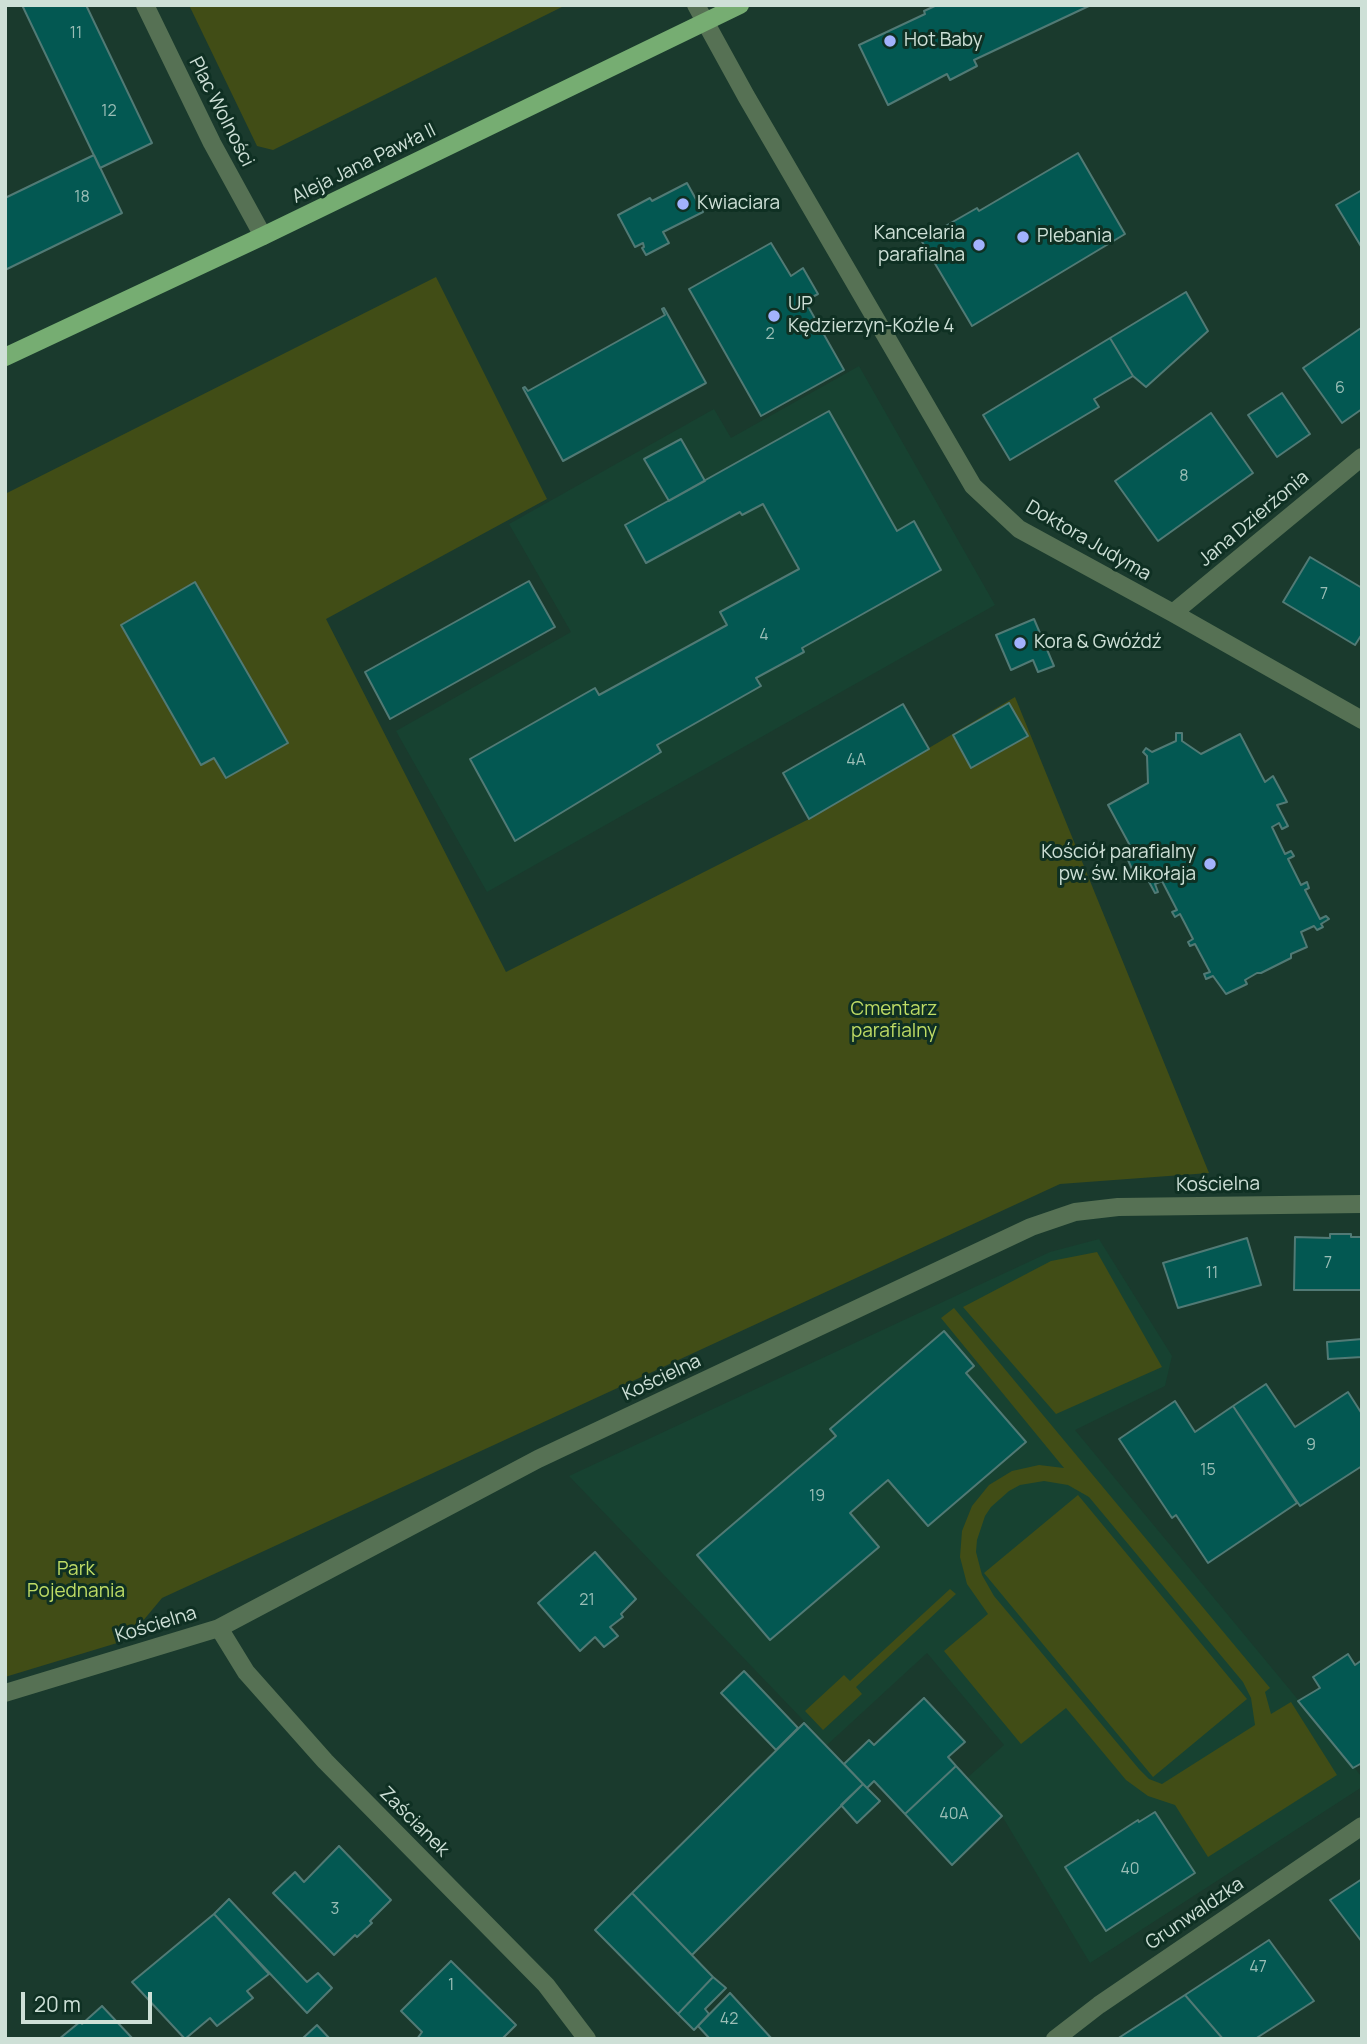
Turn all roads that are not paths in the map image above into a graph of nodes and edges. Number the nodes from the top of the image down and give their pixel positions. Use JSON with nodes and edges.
{"nodes":[{"id":1,"x":145,"y":5,"type":"edge"},
{"id":2,"x":696,"y":5,"type":"edge"},
{"id":3,"x":740,"y":5,"type":"edge"},
{"id":4,"x":707,"y":22,"type":"junction"},
{"id":5,"x":262,"y":236,"type":"junction"},
{"id":6,"x":5,"y":358,"type":"edge"},
{"id":7,"x":1362,"y":457,"type":"edge"},
{"id":8,"x":1173,"y":613,"type":"junction"},
{"id":9,"x":1362,"y":720,"type":"edge"},
{"id":10,"x":1362,"y":1204,"type":"edge"},
{"id":11,"x":219,"y":1628,"type":"junction"},
{"id":12,"x":5,"y":1693,"type":"edge"},
{"id":13,"x":1362,"y":1826,"type":"edge"},
{"id":14,"x":587,"y":2039,"type":"edge"},
{"id":15,"x":1055,"y":2039,"type":"edge"}],
"edges":[{"from":1,"to":5,"type":"street","name":"Plac Wolności"},
{"from":2,"to":4,"type":"street"},
{"from":3,"to":4,"type":"main road","name":"Aleja Jana Pawła II"},
{"from":4,"to":5,"type":"main road","name":"Aleja Jana Pawła II"},
{"from":4,"to":8,"type":"street","name":"Doktora Judyma"},
{"from":5,"to":6,"type":"main road","name":"Aleja Jana Pawła II"},
{"from":7,"to":8,"type":"street","name":"Jana Dzierżonia"},
{"from":8,"to":9,"type":"street","name":"Doktora Judyma"},
{"from":10,"to":11,"type":"street","name":"Kościelna"},
{"from":11,"to":12,"type":"street","name":"Kościelna"},
{"from":11,"to":14,"type":"street","name":"Zaścianek"},
{"from":13,"to":15,"type":"street","name":"Grunwaldzka"}]}
